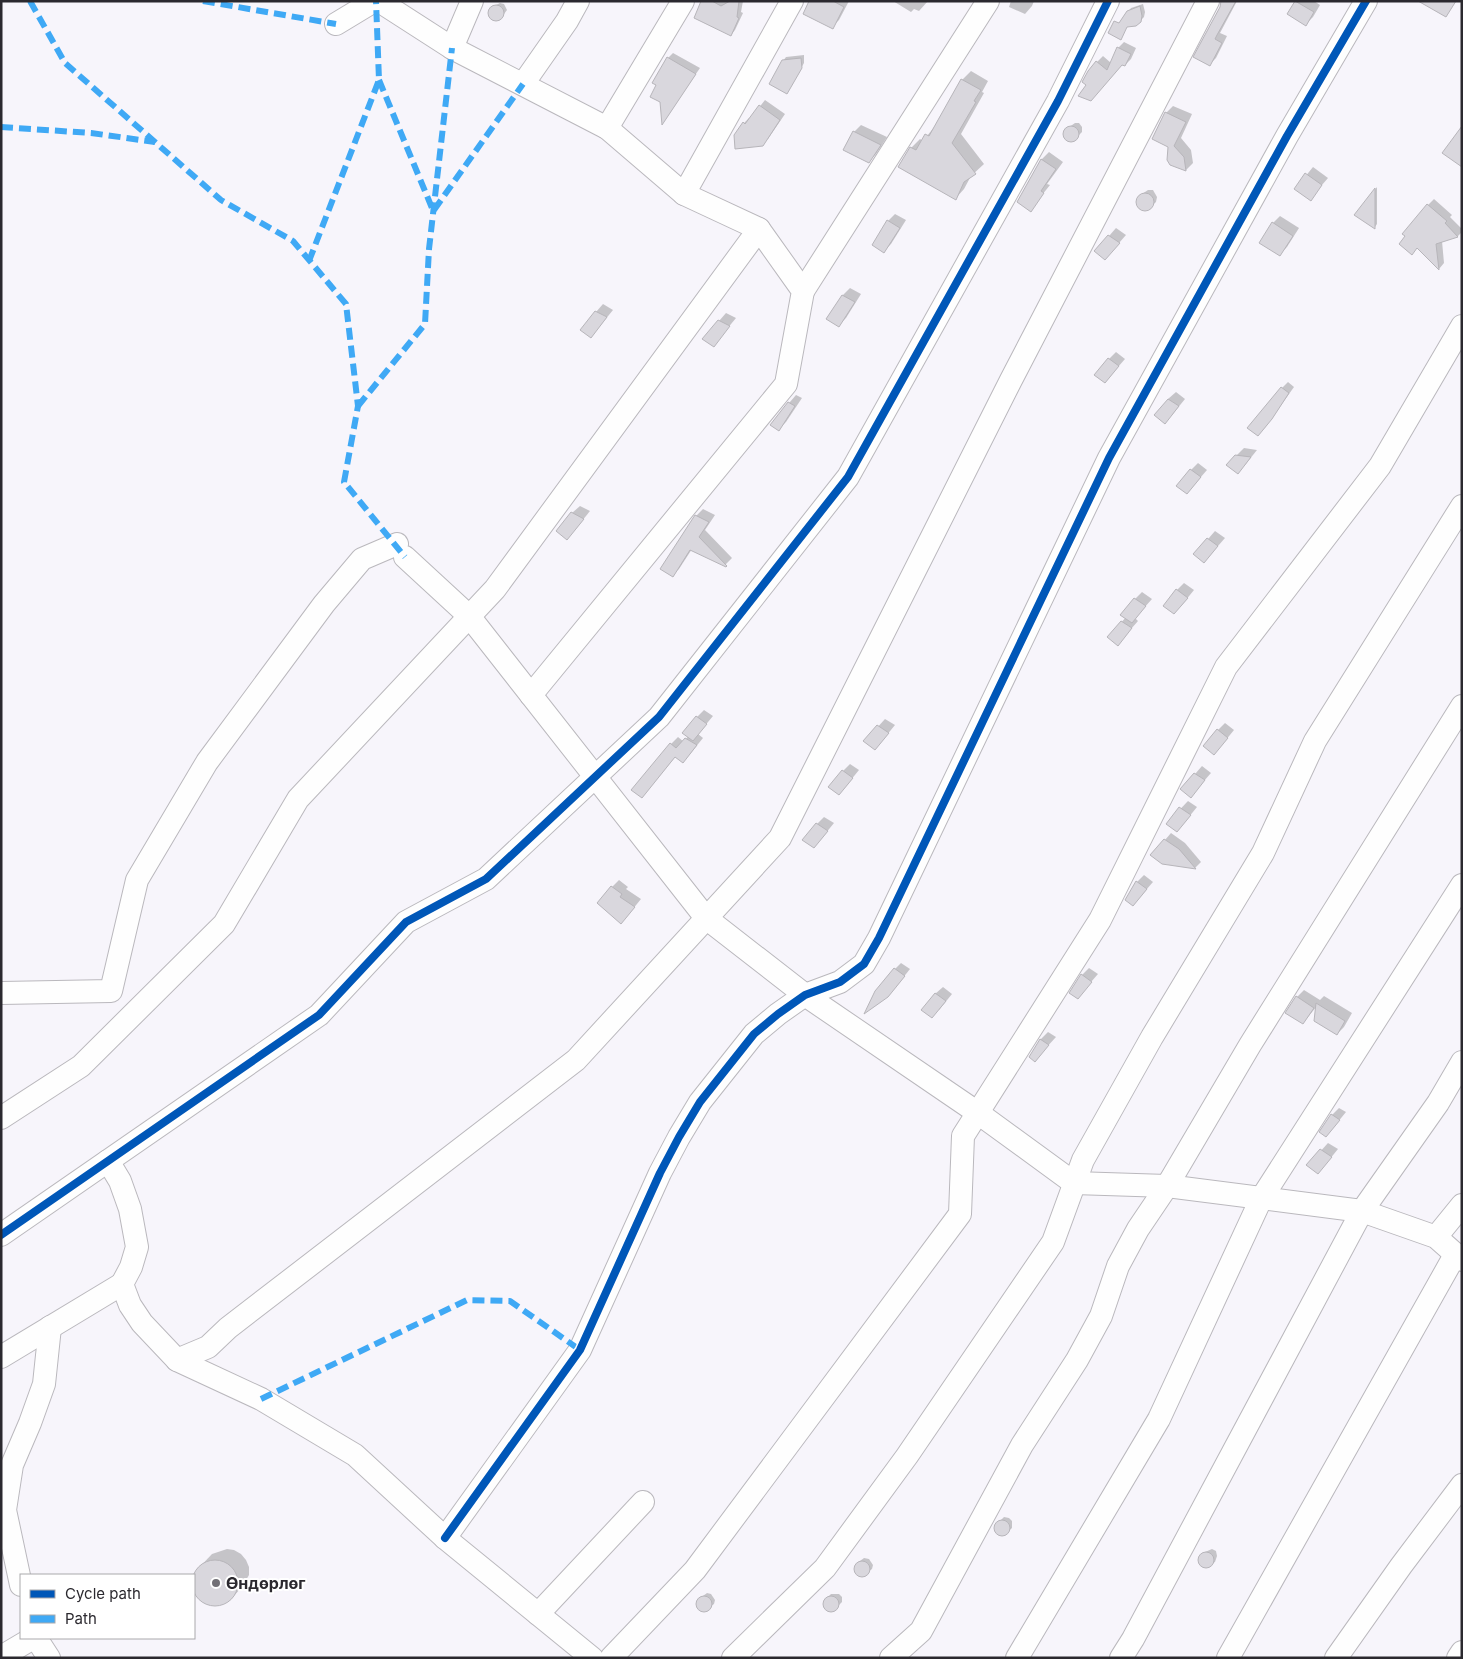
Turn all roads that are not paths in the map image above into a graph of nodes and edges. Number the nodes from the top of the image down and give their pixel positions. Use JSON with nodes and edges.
{"nodes":[{"id":1,"x":374,"y":1,"type":"edge"},
{"id":2,"x":379,"y":1,"type":"edge"},
{"id":3,"x":472,"y":1,"type":"edge"},
{"id":4,"x":578,"y":1,"type":"edge"},
{"id":5,"x":683,"y":1,"type":"edge"},
{"id":6,"x":792,"y":1,"type":"edge"},
{"id":7,"x":988,"y":1,"type":"edge"},
{"id":8,"x":1108,"y":1,"type":"edge"},
{"id":9,"x":1208,"y":1,"type":"edge"},
{"id":10,"x":1366,"y":1,"type":"edge"},
{"id":11,"x":336,"y":24,"type":"dead end"},
{"id":12,"x":452,"y":48,"type":"junction"},
{"id":13,"x":523,"y":84,"type":"junction"},
{"id":14,"x":607,"y":128,"type":"junction"},
{"id":15,"x":684,"y":194,"type":"junction"},
{"id":16,"x":759,"y":229,"type":"junction"},
{"id":17,"x":804,"y":292,"type":"junction"},
{"id":18,"x":1462,"y":326,"type":"edge"},
{"id":19,"x":1462,"y":506,"type":"edge"},
{"id":20,"x":469,"y":616,"type":"junction"},
{"id":21,"x":531,"y":695,"type":"junction"},
{"id":22,"x":1462,"y":706,"type":"edge"},
{"id":23,"x":595,"y":777,"type":"junction"},
{"id":24,"x":1462,"y":885,"type":"edge"},
{"id":25,"x":706,"y":918,"type":"junction"},
{"id":26,"x":1,"y":993,"type":"edge"},
{"id":27,"x":805,"y":995,"type":"junction"},
{"id":28,"x":1462,"y":1062,"type":"edge"},
{"id":29,"x":978,"y":1113,"type":"junction"},
{"id":30,"x":1,"y":1118,"type":"edge"},
{"id":31,"x":108,"y":1161,"type":"junction"},
{"id":32,"x":1074,"y":1183,"type":"junction"},
{"id":33,"x":1167,"y":1186,"type":"junction"},
{"id":34,"x":1261,"y":1199,"type":"junction"},
{"id":35,"x":1462,"y":1205,"type":"edge"},
{"id":36,"x":1362,"y":1212,"type":"junction"},
{"id":37,"x":1,"y":1235,"type":"edge"},
{"id":38,"x":1436,"y":1237,"type":"junction"},
{"id":39,"x":1459,"y":1258,"type":"edge"},
{"id":40,"x":122,"y":1284,"type":"junction"},
{"id":41,"x":50,"y":1327,"type":"junction"},
{"id":42,"x":1,"y":1357,"type":"edge"},
{"id":43,"x":177,"y":1360,"type":"junction"},
{"id":44,"x":1462,"y":1485,"type":"edge"},
{"id":45,"x":643,"y":1502,"type":"dead end"},
{"id":46,"x":3,"y":1512,"type":"edge"},
{"id":47,"x":445,"y":1538,"type":"junction"},
{"id":48,"x":20,"y":1581,"type":"edge"},
{"id":49,"x":538,"y":1614,"type":"junction"},
{"id":50,"x":33,"y":1639,"type":"edge"},
{"id":51,"x":36,"y":1639,"type":"edge"},
{"id":52,"x":1462,"y":1652,"type":"edge"},
{"id":53,"x":1,"y":1657,"type":"edge"},
{"id":54,"x":48,"y":1658,"type":"edge"},
{"id":55,"x":592,"y":1658,"type":"edge"},
{"id":56,"x":611,"y":1658,"type":"edge"},
{"id":57,"x":733,"y":1658,"type":"edge"},
{"id":58,"x":891,"y":1658,"type":"edge"},
{"id":59,"x":1017,"y":1658,"type":"edge"},
{"id":60,"x":1120,"y":1658,"type":"edge"},
{"id":61,"x":1228,"y":1658,"type":"edge"},
{"id":62,"x":1336,"y":1658,"type":"edge"},
{"id":63,"x":1458,"y":1658,"type":"edge"}],
"edges":[{"from":1,"to":11,"type":"street"},
{"from":2,"to":12,"type":"street"},
{"from":3,"to":12,"type":"street"},
{"from":4,"to":13,"type":"street"},
{"from":5,"to":14,"type":"street"},
{"from":6,"to":15,"type":"street"},
{"from":7,"to":17,"type":"street"},
{"from":8,"to":23,"type":"street"},
{"from":9,"to":25,"type":"street"},
{"from":10,"to":27,"type":"street"},
{"from":12,"to":13,"type":"street"},
{"from":13,"to":14,"type":"street"},
{"from":14,"to":15,"type":"street"},
{"from":15,"to":16,"type":"street"},
{"from":16,"to":17,"type":"street"},
{"from":16,"to":20,"type":"street"},
{"from":17,"to":21,"type":"street"},
{"from":18,"to":29,"type":"street"},
{"from":19,"to":32,"type":"street"},
{"from":20,"to":21,"type":"street"},
{"from":20,"to":26,"type":"street"},
{"from":20,"to":30,"type":"street"},
{"from":21,"to":23,"type":"street"},
{"from":22,"to":33,"type":"street"},
{"from":23,"to":25,"type":"street"},
{"from":23,"to":31,"type":"street"},
{"from":24,"to":34,"type":"street"},
{"from":25,"to":27,"type":"street"},
{"from":25,"to":43,"type":"street"},
{"from":27,"to":29,"type":"street"},
{"from":27,"to":47,"type":"street"},
{"from":28,"to":36,"type":"street"},
{"from":29,"to":32,"type":"street"},
{"from":29,"to":56,"type":"street"},
{"from":31,"to":37,"type":"street"},
{"from":31,"to":40,"type":"street"},
{"from":32,"to":33,"type":"street"},
{"from":32,"to":57,"type":"street"},
{"from":33,"to":34,"type":"street"},
{"from":33,"to":58,"type":"street"},
{"from":34,"to":36,"type":"street"},
{"from":34,"to":59,"type":"street"},
{"from":35,"to":38,"type":"street"},
{"from":36,"to":38,"type":"street"},
{"from":36,"to":60,"type":"street"},
{"from":38,"to":39,"type":"street"},
{"from":39,"to":61,"type":"street"},
{"from":40,"to":41,"type":"street"},
{"from":40,"to":43,"type":"street"},
{"from":41,"to":42,"type":"street"},
{"from":41,"to":46,"type":"street"},
{"from":43,"to":47,"type":"street"},
{"from":44,"to":62,"type":"street"},
{"from":45,"to":49,"type":"street"},
{"from":46,"to":48,"type":"street"},
{"from":47,"to":49,"type":"street"},
{"from":49,"to":55,"type":"street"},
{"from":50,"to":53,"type":"street"},
{"from":51,"to":54,"type":"street"},
{"from":52,"to":63,"type":"street"}]}
